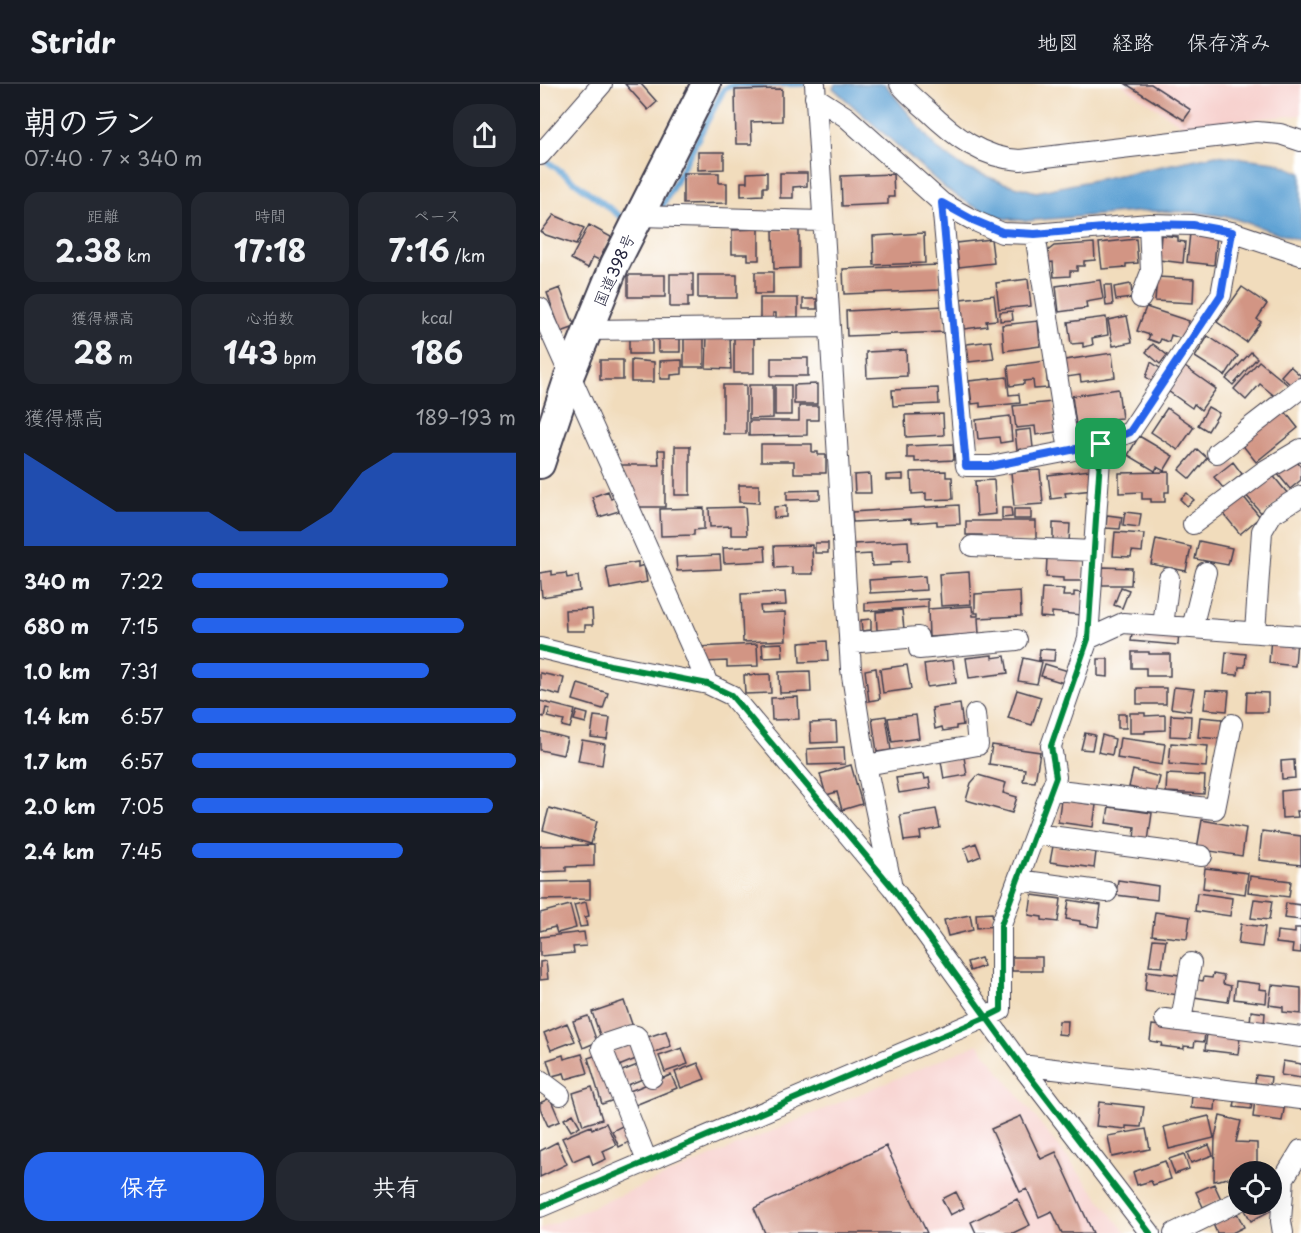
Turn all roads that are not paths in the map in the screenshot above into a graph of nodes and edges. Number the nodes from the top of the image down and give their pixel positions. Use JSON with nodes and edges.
{"nodes":[{"id":1,"x":602,"y":84,"type":"edge"},
{"id":2,"x":706,"y":84,"type":"edge"},
{"id":3,"x":900,"y":84,"type":"edge"},
{"id":4,"x":815,"y":91,"type":"edge"},
{"id":5,"x":1301,"y":140,"type":"edge"},
{"id":6,"x":542,"y":153,"type":"edge"},
{"id":7,"x":942,"y":203,"type":"junction"},
{"id":8,"x":823,"y":221,"type":"junction"},
{"id":9,"x":636,"y":223,"type":"junction"},
{"id":10,"x":1149,"y":224,"type":"junction"},
{"id":11,"x":1232,"y":232,"type":"junction"},
{"id":12,"x":1035,"y":234,"type":"junction"},
{"id":13,"x":1301,"y":255,"type":"edge"},
{"id":14,"x":1141,"y":298,"type":"dead end"},
{"id":15,"x":540,"y":308,"type":"edge"},
{"id":16,"x":829,"y":327,"type":"junction"},
{"id":17,"x":588,"y":330,"type":"junction"},
{"id":18,"x":570,"y":374,"type":"junction"},
{"id":19,"x":1301,"y":388,"type":"edge"},
{"id":20,"x":1101,"y":444,"type":"junction"},
{"id":21,"x":1301,"y":449,"type":"edge"},
{"id":22,"x":1069,"y":451,"type":"junction"},
{"id":23,"x":1217,"y":453,"type":"dead end"},
{"id":24,"x":540,"y":464,"type":"edge"},
{"id":25,"x":1301,"y":496,"type":"edge"},
{"id":26,"x":1193,"y":524,"type":"dead end"},
{"id":27,"x":972,"y":546,"type":"dead end"},
{"id":28,"x":1094,"y":551,"type":"junction"},
{"id":29,"x":1206,"y":572,"type":"dead end"},
{"id":30,"x":1169,"y":578,"type":"dead end"},
{"id":31,"x":1163,"y":626,"type":"junction"},
{"id":32,"x":1192,"y":628,"type":"junction"},
{"id":33,"x":1255,"y":632,"type":"junction"},
{"id":34,"x":1301,"y":636,"type":"edge"},
{"id":35,"x":1088,"y":639,"type":"junction"},
{"id":36,"x":1017,"y":640,"type":"dead end"},
{"id":37,"x":849,"y":643,"type":"junction"},
{"id":38,"x":540,"y":648,"type":"edge"},
{"id":39,"x":708,"y":684,"type":"junction"},
{"id":40,"x":975,"y":714,"type":"dead end"},
{"id":41,"x":1232,"y":724,"type":"dead end"},
{"id":42,"x":866,"y":765,"type":"junction"},
{"id":43,"x":1051,"y":789,"type":"junction"},
{"id":44,"x":1035,"y":834,"type":"junction"},
{"id":45,"x":1202,"y":856,"type":"dead end"},
{"id":46,"x":1018,"y":880,"type":"junction"},
{"id":47,"x":892,"y":887,"type":"junction"},
{"id":48,"x":1107,"y":892,"type":"dead end"},
{"id":49,"x":1191,"y":963,"type":"dead end"},
{"id":50,"x":987,"y":1017,"type":"junction"},
{"id":51,"x":1301,"y":1037,"type":"edge"},
{"id":52,"x":1022,"y":1065,"type":"junction"},
{"id":53,"x":652,"y":1077,"type":"dead end"},
{"id":54,"x":540,"y":1080,"type":"edge"},
{"id":55,"x":560,"y":1095,"type":"dead end"},
{"id":56,"x":1301,"y":1099,"type":"edge"},
{"id":57,"x":1301,"y":1150,"type":"edge"},
{"id":58,"x":647,"y":1161,"type":"junction"},
{"id":59,"x":1282,"y":1176,"type":"edge"},
{"id":60,"x":1228,"y":1206,"type":"edge"},
{"id":61,"x":540,"y":1207,"type":"edge"},
{"id":62,"x":1281,"y":1215,"type":"edge"},
{"id":63,"x":1150,"y":1233,"type":"edge"},
{"id":64,"x":1174,"y":1233,"type":"edge"},
{"id":65,"x":1283,"y":1233,"type":"edge"}],
"edges":[{"from":1,"to":6,"type":"street"},
{"from":2,"to":9,"type":"highway","name":"国道398号"},
{"from":3,"to":5,"type":"street"},
{"from":4,"to":7,"type":"street"},
{"from":4,"to":8,"type":"street"},
{"from":7,"to":12,"type":"street"},
{"from":7,"to":22,"type":"street"},
{"from":8,"to":9,"type":"street"},
{"from":8,"to":16,"type":"street"},
{"from":9,"to":17,"type":"highway","name":"国道398号"},
{"from":10,"to":11,"type":"street"},
{"from":10,"to":12,"type":"street"},
{"from":10,"to":14,"type":"street"},
{"from":11,"to":13,"type":"street"},
{"from":11,"to":20,"type":"street"},
{"from":12,"to":22,"type":"street"},
{"from":15,"to":18,"type":"street"},
{"from":16,"to":17,"type":"street"},
{"from":16,"to":37,"type":"street"},
{"from":17,"to":18,"type":"highway","name":"国道398号"},
{"from":18,"to":24,"type":"highway","name":"国道398号"},
{"from":18,"to":39,"type":"street"},
{"from":19,"to":23,"type":"street"},
{"from":20,"to":22,"type":"street"},
{"from":20,"to":28,"type":"street"},
{"from":21,"to":26,"type":"street"},
{"from":25,"to":33,"type":"street"},
{"from":27,"to":28,"type":"street"},
{"from":28,"to":35,"type":"street"},
{"from":29,"to":32,"type":"street"},
{"from":30,"to":31,"type":"street"},
{"from":31,"to":32,"type":"street"},
{"from":31,"to":35,"type":"street"},
{"from":32,"to":33,"type":"street"},
{"from":33,"to":34,"type":"street"},
{"from":35,"to":43,"type":"street"},
{"from":36,"to":37,"type":"street"},
{"from":37,"to":42,"type":"street"},
{"from":38,"to":39,"type":"street"},
{"from":39,"to":47,"type":"street"},
{"from":40,"to":42,"type":"street"},
{"from":41,"to":43,"type":"street"},
{"from":42,"to":47,"type":"street"},
{"from":43,"to":44,"type":"street"},
{"from":44,"to":45,"type":"street"},
{"from":44,"to":46,"type":"street"},
{"from":46,"to":48,"type":"street"},
{"from":46,"to":50,"type":"street"},
{"from":47,"to":50,"type":"street"},
{"from":49,"to":51,"type":"street"},
{"from":50,"to":52,"type":"street"},
{"from":50,"to":58,"type":"street"},
{"from":52,"to":56,"type":"street"},
{"from":52,"to":63,"type":"street"},
{"from":53,"to":58,"type":"street"},
{"from":54,"to":55,"type":"street"},
{"from":57,"to":59,"type":"street"},
{"from":58,"to":61,"type":"street"},
{"from":60,"to":64,"type":"street"},
{"from":62,"to":65,"type":"street"}]}
